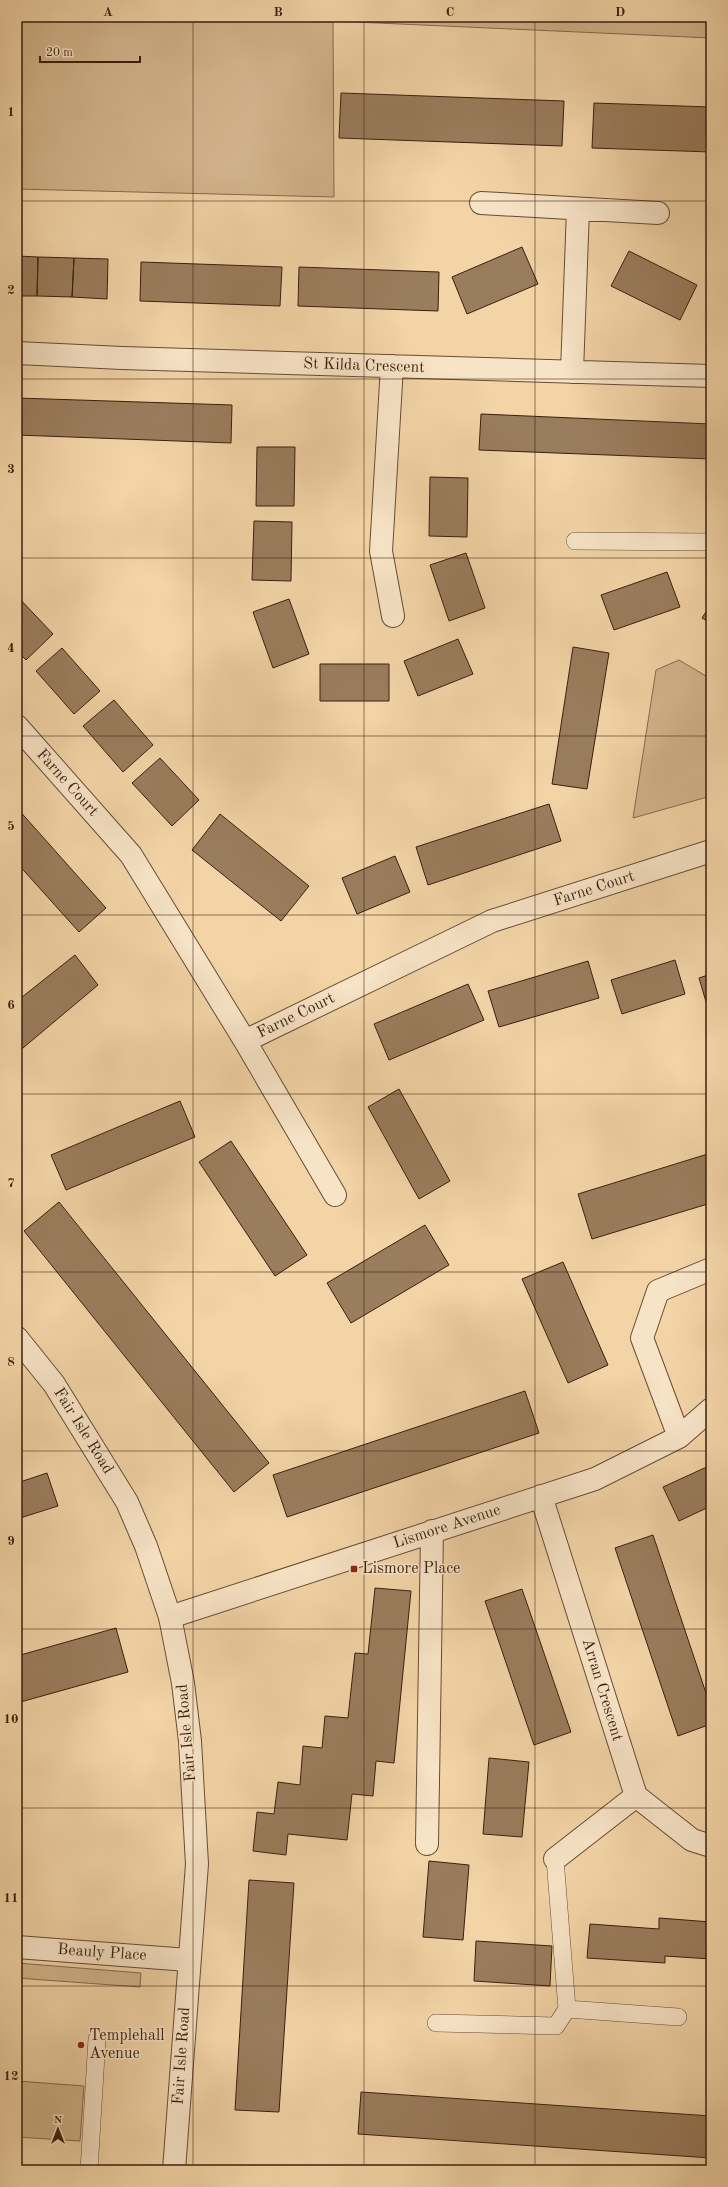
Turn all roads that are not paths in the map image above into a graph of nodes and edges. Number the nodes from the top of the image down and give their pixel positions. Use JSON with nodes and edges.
{"nodes":[{"id":1,"x":481,"y":203,"type":"dead end"},
{"id":2,"x":578,"y":210,"type":"junction"},
{"id":3,"x":658,"y":213,"type":"dead end"},
{"id":4,"x":17,"y":353,"type":"edge"},
{"id":5,"x":392,"y":366,"type":"junction"},
{"id":6,"x":572,"y":372,"type":"junction"},
{"id":7,"x":711,"y":376,"type":"edge"},
{"id":8,"x":575,"y":541,"type":"dead end"},
{"id":9,"x":711,"y":542,"type":"edge"},
{"id":10,"x":394,"y":616,"type":"dead end"},
{"id":11,"x":17,"y":726,"type":"edge"},
{"id":12,"x":711,"y":851,"type":"edge"},
{"id":13,"x":245,"y":1041,"type":"junction"},
{"id":14,"x":335,"y":1195,"type":"dead end"},
{"id":15,"x":711,"y":1269,"type":"edge"},
{"id":16,"x":17,"y":1338,"type":"edge"},
{"id":17,"x":711,"y":1409,"type":"edge"},
{"id":18,"x":678,"y":1437,"type":"junction"},
{"id":19,"x":541,"y":1496,"type":"junction"},
{"id":20,"x":432,"y":1531,"type":"junction"},
{"id":21,"x":170,"y":1616,"type":"junction"},
{"id":22,"x":636,"y":1796,"type":"junction"},
{"id":23,"x":427,"y":1844,"type":"dead end"},
{"id":24,"x":711,"y":1846,"type":"edge"},
{"id":25,"x":555,"y":1859,"type":"joint"},
{"id":26,"x":17,"y":1947,"type":"edge"},
{"id":27,"x":188,"y":1960,"type":"junction"},
{"id":28,"x":567,"y":2010,"type":"junction"},
{"id":29,"x":678,"y":2017,"type":"dead end"},
{"id":30,"x":436,"y":2023,"type":"dead end"},
{"id":31,"x":97,"y":2039,"type":"dead end"},
{"id":32,"x":89,"y":2170,"type":"edge"},
{"id":33,"x":174,"y":2170,"type":"edge"}],
"edges":[{"from":1,"to":2,"type":"street"},
{"from":2,"to":3,"type":"street"},
{"from":2,"to":6,"type":"street"},
{"from":4,"to":5,"type":"street","name":"St Kilda Crescent"},
{"from":5,"to":6,"type":"street","name":"St Kilda Crescent"},
{"from":5,"to":10,"type":"street"},
{"from":6,"to":7,"type":"street","name":"St Kilda Crescent"},
{"from":8,"to":9,"type":"lane"},
{"from":11,"to":13,"type":"street","name":"Farne Court"},
{"from":12,"to":13,"type":"street","name":"Farne Court"},
{"from":13,"to":14,"type":"street"},
{"from":15,"to":18,"type":"street"},
{"from":16,"to":21,"type":"street","name":"Fair Isle Road"},
{"from":17,"to":18,"type":"street","name":"Lismore Avenue"},
{"from":18,"to":19,"type":"street","name":"Lismore Avenue"},
{"from":19,"to":20,"type":"street","name":"Lismore Avenue"},
{"from":19,"to":22,"type":"street","name":"Arran Crescent"},
{"from":20,"to":21,"type":"street","name":"Lismore Avenue"},
{"from":20,"to":23,"type":"street"},
{"from":21,"to":27,"type":"street","name":"Fair Isle Road"},
{"from":22,"to":24,"type":"street"},
{"from":22,"to":25,"type":"street"},
{"from":25,"to":28,"type":"lane"},
{"from":26,"to":27,"type":"street","name":"Beauly Place"},
{"from":27,"to":33,"type":"street","name":"Fair Isle Road"},
{"from":28,"to":29,"type":"lane"},
{"from":28,"to":30,"type":"lane"},
{"from":31,"to":32,"type":"lane"}]}
